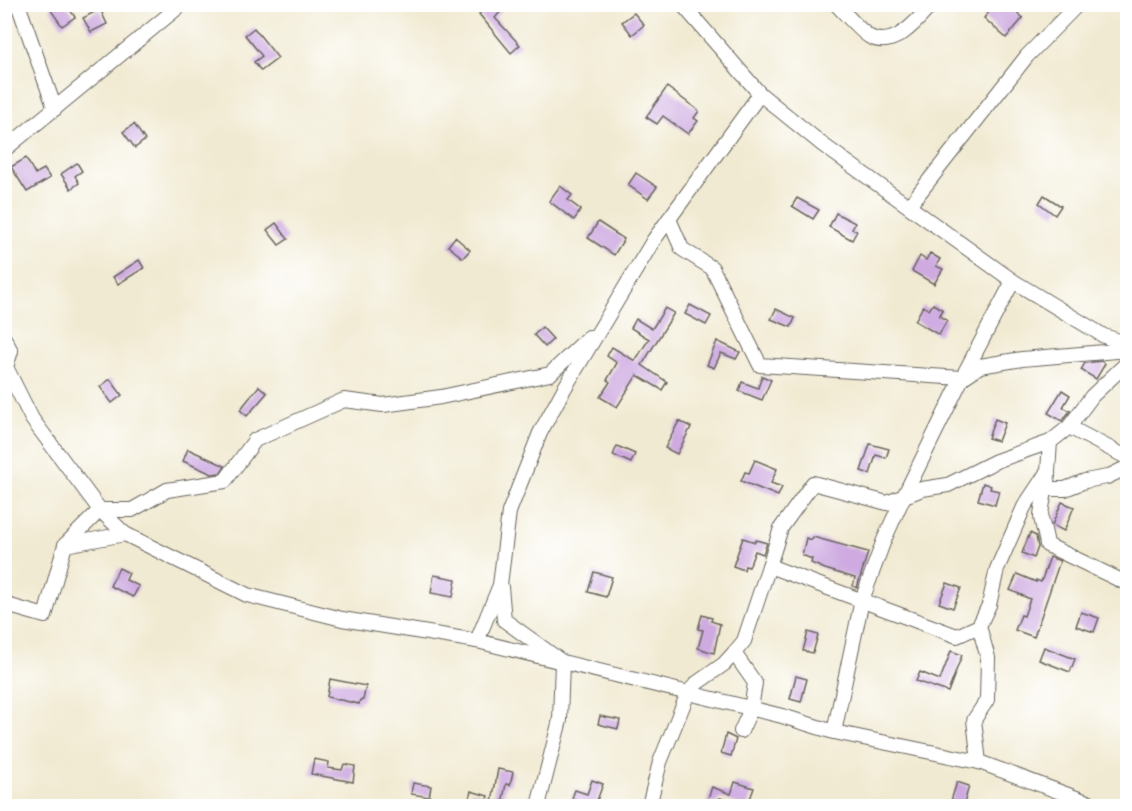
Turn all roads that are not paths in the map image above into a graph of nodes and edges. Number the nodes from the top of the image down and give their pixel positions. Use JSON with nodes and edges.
{"nodes":[{"id":1,"x":18,"y":4,"type":"edge"},
{"id":2,"x":182,"y":4,"type":"edge"},
{"id":3,"x":682,"y":4,"type":"edge"},
{"id":4,"x":836,"y":4,"type":"edge"},
{"id":5,"x":932,"y":4,"type":"edge"},
{"id":6,"x":1078,"y":4,"type":"edge"},
{"id":7,"x":760,"y":94,"type":"junction"},
{"id":8,"x":55,"y":109,"type":"junction"},
{"id":9,"x":4,"y":150,"type":"edge"},
{"id":10,"x":909,"y":206,"type":"junction"},
{"id":11,"x":669,"y":219,"type":"junction"},
{"id":12,"x":1014,"y":281,"type":"junction"},
{"id":13,"x":604,"y":323,"type":"junction"},
{"id":14,"x":4,"y":338,"type":"edge"},
{"id":15,"x":1128,"y":344,"type":"edge"},
{"id":16,"x":1128,"y":350,"type":"edge"},
{"id":17,"x":1128,"y":362,"type":"edge"},
{"id":18,"x":5,"y":368,"type":"edge"},
{"id":19,"x":962,"y":378,"type":"junction"},
{"id":20,"x":1070,"y":427,"type":"junction"},
{"id":21,"x":1050,"y":442,"type":"junction"},
{"id":22,"x":1128,"y":458,"type":"edge"},
{"id":23,"x":1128,"y":467,"type":"edge"},
{"id":24,"x":1048,"y":471,"type":"junction"},
{"id":25,"x":1047,"y":489,"type":"junction"},
{"id":26,"x":903,"y":498,"type":"junction"},
{"id":27,"x":100,"y":510,"type":"junction"},
{"id":28,"x":125,"y":534,"type":"junction"},
{"id":29,"x":65,"y":545,"type":"junction"},
{"id":30,"x":769,"y":566,"type":"junction"},
{"id":31,"x":1128,"y":584,"type":"edge"},
{"id":32,"x":500,"y":585,"type":"junction"},
{"id":33,"x":861,"y":600,"type":"junction"},
{"id":34,"x":4,"y":607,"type":"edge"},
{"id":35,"x":979,"y":626,"type":"junction"},
{"id":36,"x":477,"y":641,"type":"junction"},
{"id":37,"x":734,"y":652,"type":"junction"},
{"id":38,"x":562,"y":662,"type":"junction"},
{"id":39,"x":688,"y":693,"type":"junction"},
{"id":40,"x":751,"y":709,"type":"junction"},
{"id":41,"x":741,"y":731,"type":"dead end"},
{"id":42,"x":834,"y":732,"type":"junction"},
{"id":43,"x":979,"y":762,"type":"junction"},
{"id":44,"x":538,"y":807,"type":"edge"},
{"id":45,"x":649,"y":807,"type":"edge"},
{"id":46,"x":1098,"y":807,"type":"edge"}],
"edges":[{"from":1,"to":8,"type":"street"},
{"from":2,"to":8,"type":"street"},
{"from":3,"to":7,"type":"street"},
{"from":4,"to":5,"type":"street"},
{"from":6,"to":10,"type":"street"},
{"from":7,"to":10,"type":"street"},
{"from":7,"to":11,"type":"street"},
{"from":8,"to":9,"type":"street"},
{"from":10,"to":12,"type":"street"},
{"from":11,"to":13,"type":"street"},
{"from":11,"to":19,"type":"street"},
{"from":12,"to":15,"type":"street"},
{"from":12,"to":19,"type":"street"},
{"from":13,"to":27,"type":"street"},
{"from":13,"to":32,"type":"street"},
{"from":14,"to":18,"type":"street"},
{"from":16,"to":19,"type":"street"},
{"from":17,"to":20,"type":"street"},
{"from":18,"to":27,"type":"street"},
{"from":19,"to":26,"type":"street"},
{"from":20,"to":21,"type":"street"},
{"from":20,"to":22,"type":"street"},
{"from":21,"to":24,"type":"street"},
{"from":21,"to":26,"type":"street"},
{"from":23,"to":25,"type":"street"},
{"from":24,"to":25,"type":"street"},
{"from":24,"to":35,"type":"street"},
{"from":25,"to":31,"type":"street"},
{"from":26,"to":30,"type":"street"},
{"from":26,"to":33,"type":"street"},
{"from":27,"to":28,"type":"street"},
{"from":27,"to":29,"type":"street"},
{"from":28,"to":29,"type":"street"},
{"from":28,"to":36,"type":"street"},
{"from":29,"to":34,"type":"street"},
{"from":30,"to":33,"type":"street"},
{"from":30,"to":37,"type":"street"},
{"from":32,"to":36,"type":"street"},
{"from":32,"to":38,"type":"street"},
{"from":33,"to":35,"type":"street"},
{"from":33,"to":42,"type":"street"},
{"from":35,"to":43,"type":"street"},
{"from":36,"to":38,"type":"street"},
{"from":37,"to":39,"type":"street"},
{"from":37,"to":40,"type":"street"},
{"from":38,"to":39,"type":"street"},
{"from":38,"to":44,"type":"street"},
{"from":39,"to":40,"type":"street"},
{"from":39,"to":45,"type":"street"},
{"from":40,"to":41,"type":"street"},
{"from":40,"to":42,"type":"street"},
{"from":42,"to":43,"type":"street"},
{"from":43,"to":46,"type":"street"}]}
